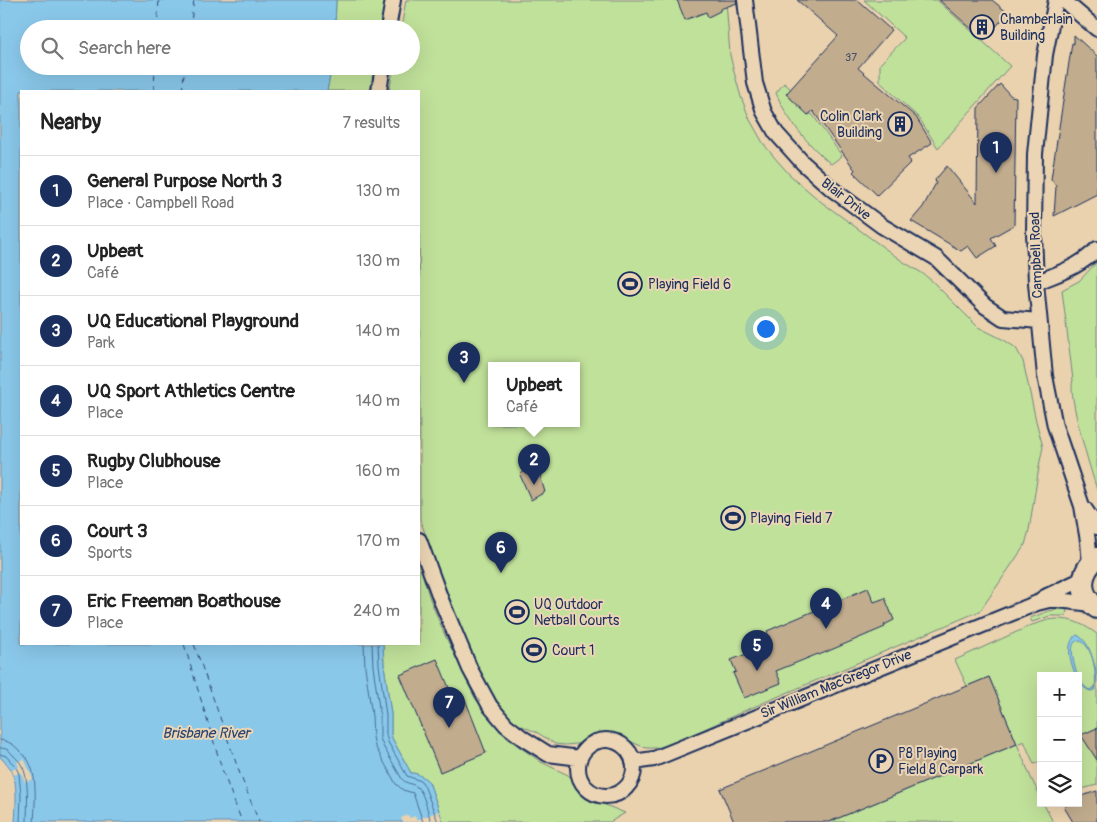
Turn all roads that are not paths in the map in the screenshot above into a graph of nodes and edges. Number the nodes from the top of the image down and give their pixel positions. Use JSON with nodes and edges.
{"nodes":[{"id":1,"x":392,"y":0,"type":"edge"},
{"id":2,"x":746,"y":0,"type":"edge"},
{"id":3,"x":1056,"y":0,"type":"edge"},
{"id":4,"x":1063,"y":0,"type":"edge"},
{"id":5,"x":389,"y":20,"type":"edge"},
{"id":6,"x":1097,"y":29,"type":"edge"},
{"id":7,"x":382,"y":75,"type":"edge"},
{"id":8,"x":379,"y":90,"type":"edge"},
{"id":9,"x":1097,"y":249,"type":"edge"},
{"id":10,"x":1036,"y":283,"type":"junction"},
{"id":11,"x":1039,"y":321,"type":"junction"},
{"id":12,"x":1082,"y":506,"type":"junction"},
{"id":13,"x":1097,"y":527,"type":"edge"},
{"id":14,"x":420,"y":543,"type":"edge"},
{"id":15,"x":1090,"y":567,"type":"edge"},
{"id":16,"x":1037,"y":603,"type":"junction"},
{"id":17,"x":1095,"y":606,"type":"edge"},
{"id":18,"x":580,"y":758,"type":"junction"},
{"id":19,"x":633,"y":762,"type":"junction"}],
"edges":[{"from":1,"to":5,"type":"street"},
{"from":2,"to":11,"type":"street","name":"Blair Drive"},
{"from":3,"to":10,"type":"street","name":"Campbell Road"},
{"from":4,"to":6,"type":"street"},
{"from":7,"to":8,"type":"street"},
{"from":9,"to":10,"type":"street"},
{"from":10,"to":11,"type":"street","name":"Campbell Road"},
{"from":11,"to":12,"type":"street","name":"Campbell Road"},
{"from":12,"to":13,"type":"street","name":"Campbell Road"},
{"from":12,"to":15,"type":"street","name":"Campbell Road"},
{"from":14,"to":18,"type":"street"},
{"from":15,"to":16,"type":"street","name":"Sir William MacGregor Drive"},
{"from":15,"to":17,"type":"street"},
{"from":16,"to":17,"type":"street","name":"Sir William MacGregor Drive"},
{"from":16,"to":19,"type":"street","name":"Sir William MacGregor Drive"},
{"from":18,"to":19,"type":"street"},
{"from":18,"to":19,"type":"street"}]}
